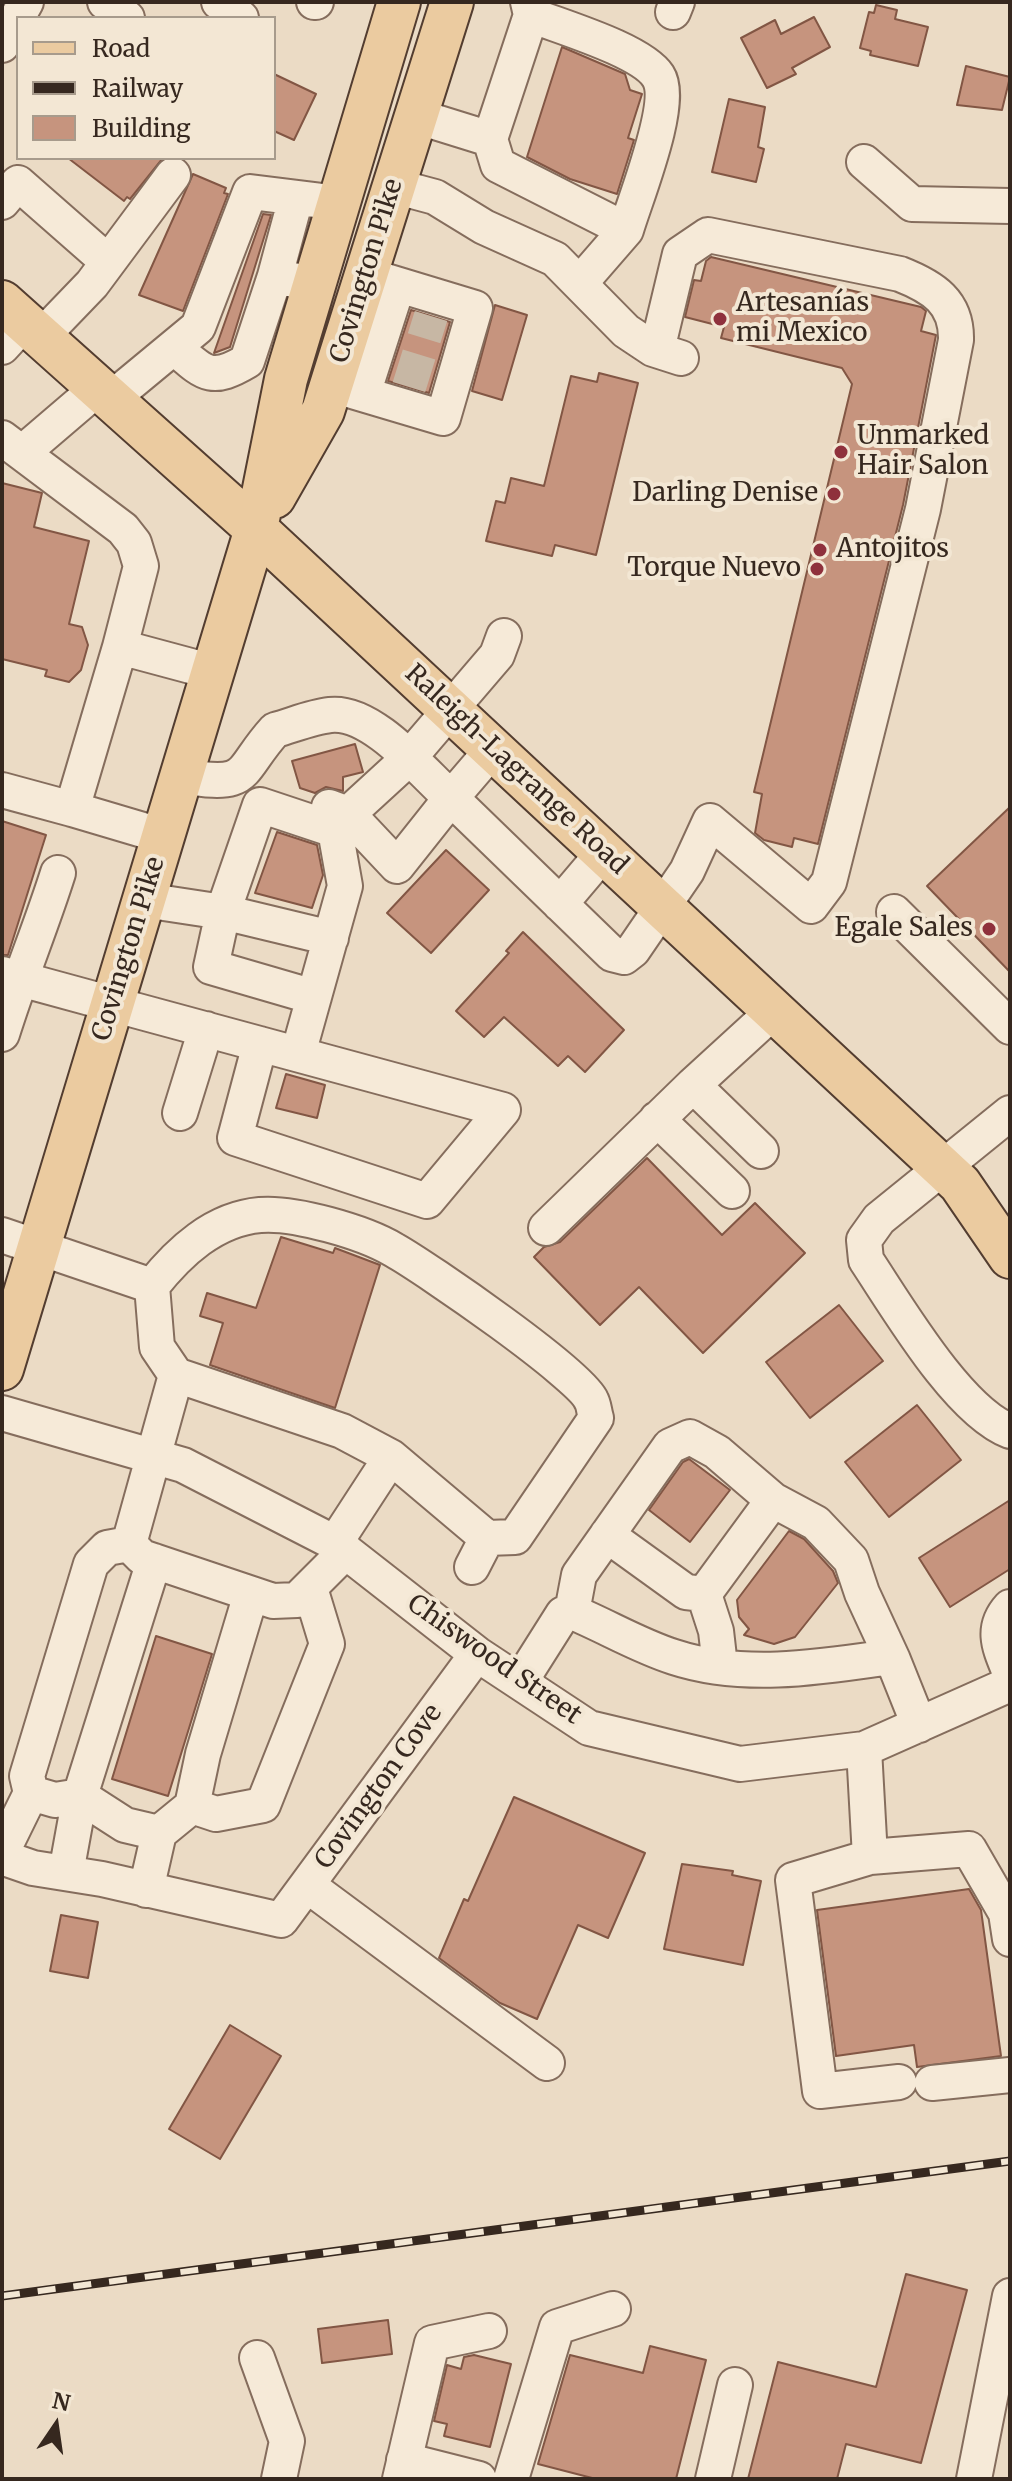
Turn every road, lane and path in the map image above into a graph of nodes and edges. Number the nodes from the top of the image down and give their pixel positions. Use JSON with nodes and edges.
{"nodes":[{"id":1,"x":105,"y":2,"type":"edge"},
{"id":2,"x":219,"y":2,"type":"edge"},
{"id":3,"x":399,"y":2,"type":"edge"},
{"id":4,"x":452,"y":2,"type":"edge"},
{"id":5,"x":530,"y":9,"type":"edge"},
{"id":6,"x":124,"y":16,"type":"edge"},
{"id":7,"x":238,"y":16,"type":"edge"},
{"id":8,"x":16,"y":20,"type":"edge"},
{"id":9,"x":2,"y":45,"type":"edge"},
{"id":10,"x":416,"y":116,"type":"junction"},
{"id":11,"x":490,"y":139,"type":"junction"},
{"id":12,"x":864,"y":162,"type":"dead end"},
{"id":13,"x":173,"y":175,"type":"dead end"},
{"id":14,"x":7,"y":185,"type":"edge"},
{"id":15,"x":394,"y":186,"type":"junction"},
{"id":16,"x":296,"y":198,"type":"junction"},
{"id":17,"x":339,"y":203,"type":"junction"},
{"id":18,"x":1010,"y":206,"type":"edge"},
{"id":19,"x":626,"y":230,"type":"junction"},
{"id":20,"x":108,"y":262,"type":"junction"},
{"id":21,"x":295,"y":280,"type":"junction"},
{"id":22,"x":382,"y":280,"type":"junction"},
{"id":23,"x":580,"y":283,"type":"junction"},
{"id":24,"x":18,"y":327,"type":"edge"},
{"id":25,"x":174,"y":347,"type":"junction"},
{"id":26,"x":347,"y":389,"type":"junction"},
{"id":27,"x":104,"y":393,"type":"junction"},
{"id":28,"x":12,"y":446,"type":"edge"},
{"id":29,"x":256,"y":529,"type":"junction"},
{"id":30,"x":504,"y":636,"type":"dead end"},
{"id":31,"x":120,"y":647,"type":"junction"},
{"id":32,"x":213,"y":672,"type":"junction"},
{"id":33,"x":452,"y":710,"type":"junction"},
{"id":34,"x":493,"y":749,"type":"junction"},
{"id":35,"x":408,"y":759,"type":"junction"},
{"id":36,"x":242,"y":775,"type":"junction"},
{"id":37,"x":181,"y":776,"type":"junction"},
{"id":38,"x":2,"y":790,"type":"edge"},
{"id":39,"x":451,"y":798,"type":"junction"},
{"id":40,"x":72,"y":809,"type":"junction"},
{"id":41,"x":348,"y":814,"type":"junction"},
{"id":42,"x":163,"y":836,"type":"junction"},
{"id":43,"x":604,"y":852,"type":"junction"},
{"id":44,"x":58,"y":873,"type":"dead end"},
{"id":45,"x":144,"y":900,"type":"junction"},
{"id":46,"x":560,"y":904,"type":"junction"},
{"id":47,"x":663,"y":907,"type":"junction"},
{"id":48,"x":223,"y":912,"type":"junction"},
{"id":49,"x":894,"y":912,"type":"dead end"},
{"id":50,"x":331,"y":938,"type":"junction"},
{"id":51,"x":11,"y":976,"type":"edge"},
{"id":52,"x":314,"y":997,"type":"junction"},
{"id":53,"x":112,"y":1004,"type":"junction"},
{"id":54,"x":775,"y":1010,"type":"junction"},
{"id":55,"x":1010,"y":1027,"type":"edge"},
{"id":56,"x":206,"y":1029,"type":"junction"},
{"id":57,"x":2,"y":1034,"type":"edge"},
{"id":58,"x":260,"y":1044,"type":"junction"},
{"id":59,"x":298,"y":1054,"type":"junction"},
{"id":60,"x":693,"y":1085,"type":"junction"},
{"id":61,"x":180,"y":1113,"type":"dead end"},
{"id":62,"x":1010,"y":1113,"type":"edge"},
{"id":63,"x":657,"y":1119,"type":"junction"},
{"id":64,"x":761,"y":1151,"type":"dead end"},
{"id":65,"x":943,"y":1168,"type":"junction"},
{"id":66,"x":732,"y":1191,"type":"dead end"},
{"id":67,"x":546,"y":1228,"type":"dead end"},
{"id":68,"x":20,"y":1241,"type":"edge"},
{"id":69,"x":1010,"y":1257,"type":"edge"},
{"id":70,"x":152,"y":1286,"type":"junction"},
{"id":71,"x":2,"y":1369,"type":"edge"},
{"id":72,"x":176,"y":1375,"type":"junction"},
{"id":73,"x":2,"y":1413,"type":"edge"},
{"id":74,"x":1010,"y":1431,"type":"edge"},
{"id":75,"x":155,"y":1457,"type":"junction"},
{"id":76,"x":391,"y":1457,"type":"junction"},
{"id":77,"x":773,"y":1500,"type":"junction"},
{"id":78,"x":607,"y":1535,"type":"junction"},
{"id":79,"x":340,"y":1547,"type":"junction"},
{"id":80,"x":142,"y":1552,"type":"junction"},
{"id":81,"x":310,"y":1588,"type":"junction"},
{"id":82,"x":251,"y":1594,"type":"junction"},
{"id":83,"x":704,"y":1594,"type":"junction"},
{"id":84,"x":1010,"y":1607,"type":"edge"},
{"id":85,"x":572,"y":1612,"type":"junction"},
{"id":86,"x":477,"y":1654,"type":"junction"},
{"id":87,"x":893,"y":1660,"type":"junction"},
{"id":88,"x":720,"y":1666,"type":"junction"},
{"id":89,"x":1010,"y":1673,"type":"edge"},
{"id":90,"x":520,"y":1682,"type":"junction"},
{"id":91,"x":1010,"y":1684,"type":"edge"},
{"id":92,"x":919,"y":1725,"type":"junction"},
{"id":93,"x":864,"y":1749,"type":"junction"},
{"id":94,"x":31,"y":1793,"type":"junction"},
{"id":95,"x":80,"y":1796,"type":"junction"},
{"id":96,"x":192,"y":1806,"type":"junction"},
{"id":97,"x":159,"y":1833,"type":"junction"},
{"id":98,"x":870,"y":1857,"type":"junction"},
{"id":99,"x":66,"y":1873,"type":"junction"},
{"id":100,"x":307,"y":1885,"type":"junction"},
{"id":101,"x":146,"y":1890,"type":"junction"},
{"id":102,"x":1010,"y":1939,"type":"edge"},
{"id":103,"x":547,"y":2063,"type":"dead end"},
{"id":104,"x":1010,"y":2075,"type":"edge"},
{"id":105,"x":1010,"y":2296,"type":"edge"},
{"id":106,"x":613,"y":2309,"type":"dead end"},
{"id":107,"x":489,"y":2331,"type":"dead end"},
{"id":108,"x":257,"y":2358,"type":"dead end"},
{"id":109,"x":735,"y":2385,"type":"dead end"},
{"id":110,"x":402,"y":2470,"type":"edge"},
{"id":111,"x":279,"y":2479,"type":"edge"},
{"id":112,"x":479,"y":2479,"type":"edge"},
{"id":113,"x":511,"y":2479,"type":"edge"},
{"id":114,"x":713,"y":2479,"type":"edge"},
{"id":115,"x":974,"y":2479,"type":"edge"}],
"edges":[{"from":1,"to":6,"type":"street"},
{"from":2,"to":7,"type":"street"},
{"from":3,"to":17,"type":"main road","name":"Covington Pike"},
{"from":4,"to":10,"type":"main road","name":"Covington Pike"},
{"from":5,"to":11,"type":"street"},
{"from":5,"to":19,"type":"street"},
{"from":8,"to":9,"type":"street"},
{"from":10,"to":11,"type":"street"},
{"from":10,"to":15,"type":"main road","name":"Covington Pike"},
{"from":11,"to":19,"type":"street"},
{"from":12,"to":18,"type":"street"},
{"from":13,"to":20,"type":"street"},
{"from":14,"to":20,"type":"street"},
{"from":15,"to":22,"type":"main road","name":"Covington Pike"},
{"from":15,"to":23,"type":"street"},
{"from":16,"to":17,"type":"street"},
{"from":16,"to":21,"type":"street"},
{"from":16,"to":25,"type":"street"},
{"from":17,"to":21,"type":"main road","name":"Covington Pike"},
{"from":19,"to":23,"type":"street"},
{"from":20,"to":24,"type":"street"},
{"from":21,"to":25,"type":"street"},
{"from":21,"to":29,"type":"main road","name":"Covington Pike"},
{"from":22,"to":26,"type":"main road","name":"Covington Pike"},
{"from":22,"to":26,"type":"street"},
{"from":23,"to":47,"type":"street"},
{"from":24,"to":27,"type":"main road","name":"Raleigh-Lagrange Road"},
{"from":25,"to":27,"type":"street"},
{"from":26,"to":29,"type":"main road","name":"Covington Pike"},
{"from":27,"to":28,"type":"street"},
{"from":27,"to":29,"type":"main road","name":"Raleigh-Lagrange Road"},
{"from":28,"to":31,"type":"street"},
{"from":29,"to":32,"type":"main road","name":"Covington Pike"},
{"from":29,"to":33,"type":"main road","name":"Raleigh-Lagrange Road"},
{"from":30,"to":33,"type":"street"},
{"from":31,"to":32,"type":"street"},
{"from":31,"to":40,"type":"street"},
{"from":32,"to":37,"type":"main road","name":"Covington Pike"},
{"from":33,"to":34,"type":"main road","name":"Raleigh-Lagrange Road"},
{"from":33,"to":35,"type":"street"},
{"from":34,"to":39,"type":"street"},
{"from":34,"to":43,"type":"main road","name":"Raleigh-Lagrange Road"},
{"from":35,"to":36,"type":"street"},
{"from":35,"to":39,"type":"street"},
{"from":35,"to":41,"type":"street"},
{"from":36,"to":37,"type":"street"},
{"from":36,"to":41,"type":"street"},
{"from":37,"to":42,"type":"main road","name":"Covington Pike"},
{"from":38,"to":40,"type":"street"},
{"from":39,"to":41,"type":"street"},
{"from":39,"to":46,"type":"street"},
{"from":40,"to":42,"type":"street"},
{"from":42,"to":45,"type":"main road","name":"Covington Pike"},
{"from":43,"to":46,"type":"street"},
{"from":43,"to":47,"type":"main road","name":"Raleigh-Lagrange Road"},
{"from":44,"to":51,"type":"street"},
{"from":45,"to":48,"type":"street"},
{"from":45,"to":53,"type":"main road","name":"Covington Pike"},
{"from":46,"to":47,"type":"street"},
{"from":47,"to":54,"type":"main road","name":"Raleigh-Lagrange Road"},
{"from":48,"to":50,"type":"street"},
{"from":48,"to":50,"type":"street"},
{"from":48,"to":52,"type":"street"},
{"from":49,"to":55,"type":"street"},
{"from":50,"to":52,"type":"street"},
{"from":51,"to":53,"type":"street"},
{"from":51,"to":57,"type":"street"},
{"from":52,"to":59,"type":"street"},
{"from":53,"to":56,"type":"street"},
{"from":53,"to":68,"type":"main road","name":"Covington Pike"},
{"from":54,"to":60,"type":"street"},
{"from":54,"to":65,"type":"main road","name":"Raleigh-Lagrange Road"},
{"from":56,"to":58,"type":"street"},
{"from":56,"to":61,"type":"street"},
{"from":58,"to":59,"type":"street"},
{"from":58,"to":59,"type":"street"},
{"from":60,"to":63,"type":"street"},
{"from":60,"to":64,"type":"street"},
{"from":62,"to":65,"type":"street"},
{"from":63,"to":66,"type":"street"},
{"from":63,"to":67,"type":"street"},
{"from":65,"to":69,"type":"main road","name":"Raleigh-Lagrange Road"},
{"from":65,"to":74,"type":"street"},
{"from":68,"to":70,"type":"street"},
{"from":68,"to":71,"type":"main road","name":"Covington Pike"},
{"from":70,"to":72,"type":"street"},
{"from":70,"to":76,"type":"street"},
{"from":72,"to":75,"type":"street"},
{"from":72,"to":76,"type":"street"},
{"from":73,"to":75,"type":"street","name":"Chiswood Street"},
{"from":75,"to":79,"type":"street","name":"Chiswood Street"},
{"from":75,"to":80,"type":"street"},
{"from":76,"to":79,"type":"street"},
{"from":77,"to":78,"type":"street"},
{"from":77,"to":83,"type":"street"},
{"from":77,"to":87,"type":"street"},
{"from":78,"to":83,"type":"street"},
{"from":78,"to":85,"type":"street"},
{"from":79,"to":81,"type":"street"},
{"from":79,"to":86,"type":"street","name":"Chiswood Street"},
{"from":80,"to":82,"type":"street"},
{"from":80,"to":94,"type":"street"},
{"from":80,"to":95,"type":"street"},
{"from":81,"to":82,"type":"street"},
{"from":81,"to":96,"type":"street"},
{"from":82,"to":96,"type":"street"},
{"from":83,"to":88,"type":"street"},
{"from":84,"to":89,"type":"street"},
{"from":85,"to":88,"type":"street"},
{"from":85,"to":90,"type":"street"},
{"from":86,"to":90,"type":"street","name":"Chiswood Street"},
{"from":86,"to":100,"type":"street","name":"Covington Cove"},
{"from":87,"to":88,"type":"street"},
{"from":87,"to":92,"type":"street"},
{"from":90,"to":93,"type":"street","name":"Chiswood Street"},
{"from":91,"to":92,"type":"street","name":"Chiswood Street"},
{"from":92,"to":93,"type":"street","name":"Chiswood Street"},
{"from":93,"to":98,"type":"street"},
{"from":94,"to":95,"type":"street"},
{"from":94,"to":99,"type":"street"},
{"from":95,"to":97,"type":"street"},
{"from":95,"to":99,"type":"street"},
{"from":96,"to":97,"type":"street"},
{"from":97,"to":101,"type":"street"},
{"from":98,"to":102,"type":"street"},
{"from":98,"to":104,"type":"street"},
{"from":99,"to":101,"type":"street"},
{"from":100,"to":101,"type":"street","name":"Covington Cove"},
{"from":100,"to":103,"type":"street"},
{"from":105,"to":115,"type":"street"},
{"from":106,"to":113,"type":"street"},
{"from":107,"to":110,"type":"street"},
{"from":108,"to":111,"type":"street"},
{"from":109,"to":114,"type":"street"},
{"from":110,"to":112,"type":"street"}]}
